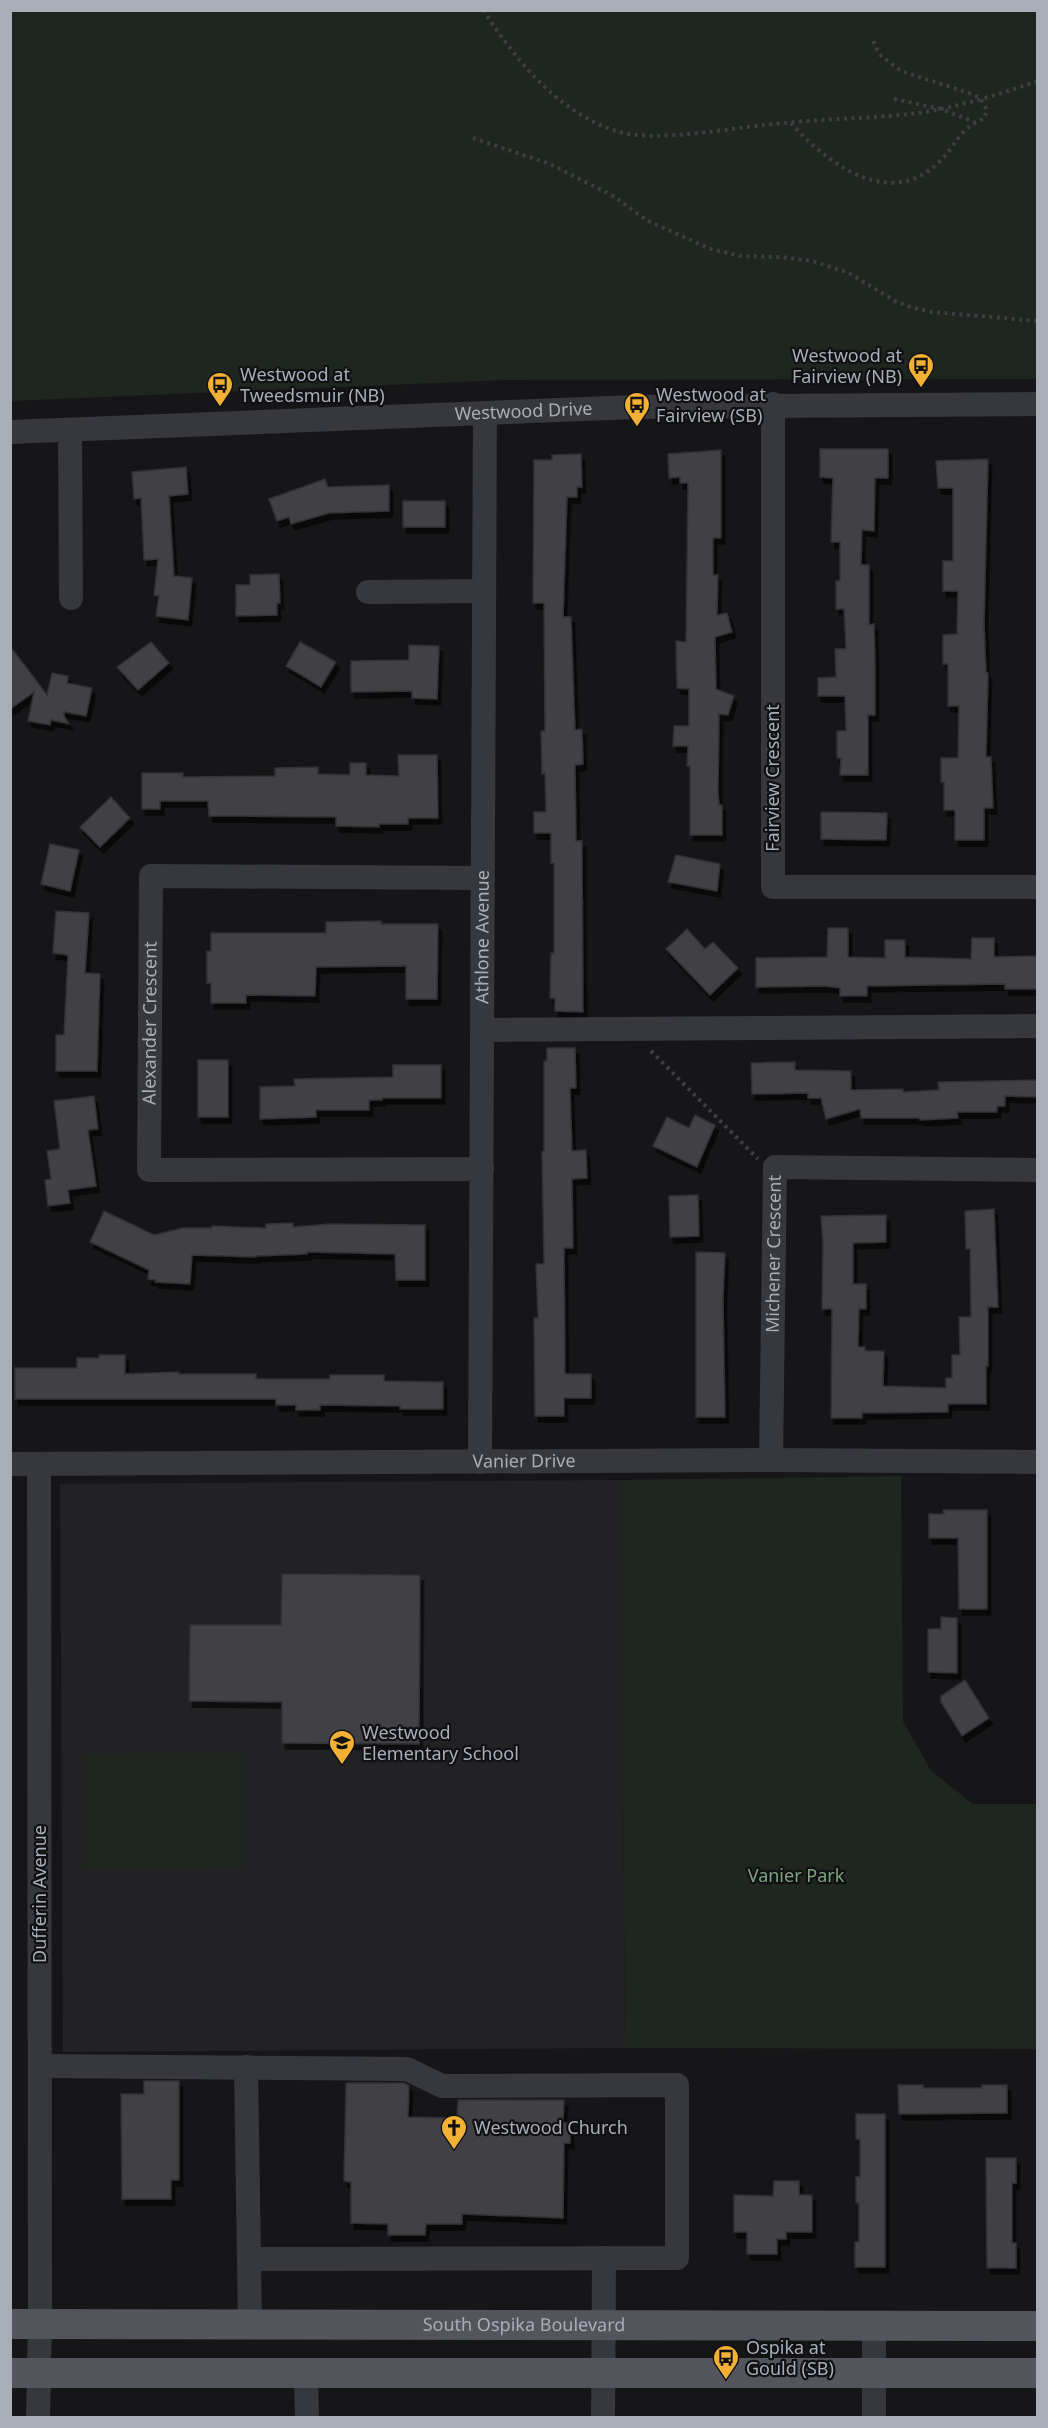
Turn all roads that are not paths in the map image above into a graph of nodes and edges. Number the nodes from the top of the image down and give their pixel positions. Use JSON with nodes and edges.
{"nodes":[{"id":1,"x":1038,"y":404,"type":"edge"},
{"id":2,"x":773,"y":405,"type":"junction"},
{"id":3,"x":485,"y":413,"type":"junction"},
{"id":4,"x":70,"y":430,"type":"junction"},
{"id":5,"x":10,"y":432,"type":"edge"},
{"id":6,"x":484,"y":591,"type":"junction"},
{"id":7,"x":368,"y":592,"type":"dead end"},
{"id":8,"x":71,"y":598,"type":"dead end"},
{"id":9,"x":483,"y":878,"type":"junction"},
{"id":10,"x":1038,"y":888,"type":"edge"},
{"id":11,"x":1038,"y":1026,"type":"edge"},
{"id":12,"x":483,"y":1030,"type":"junction"},
{"id":13,"x":482,"y":1169,"type":"junction"},
{"id":14,"x":1038,"y":1170,"type":"edge"},
{"id":15,"x":771,"y":1460,"type":"junction"},
{"id":16,"x":480,"y":1462,"type":"junction"},
{"id":17,"x":1038,"y":1462,"type":"edge"},
{"id":18,"x":10,"y":1464,"type":"edge"},
{"id":19,"x":39,"y":1464,"type":"junction"},
{"id":20,"x":40,"y":2066,"type":"junction"},
{"id":21,"x":246,"y":2067,"type":"junction"},
{"id":22,"x":604,"y":2258,"type":"junction"},
{"id":23,"x":249,"y":2259,"type":"junction"},
{"id":24,"x":10,"y":2324,"type":"edge"},
{"id":25,"x":40,"y":2324,"type":"junction"},
{"id":26,"x":250,"y":2325,"type":"junction"},
{"id":27,"x":604,"y":2325,"type":"junction"},
{"id":28,"x":874,"y":2326,"type":"junction"},
{"id":29,"x":1038,"y":2326,"type":"edge"},
{"id":30,"x":24,"y":2373,"type":"edge"},
{"id":31,"x":306,"y":2373,"type":"junction"},
{"id":32,"x":603,"y":2373,"type":"junction"},
{"id":33,"x":874,"y":2373,"type":"junction"},
{"id":34,"x":1038,"y":2373,"type":"edge"},
{"id":35,"x":38,"y":2418,"type":"edge"},
{"id":36,"x":307,"y":2418,"type":"edge"},
{"id":37,"x":603,"y":2418,"type":"edge"},
{"id":38,"x":874,"y":2418,"type":"edge"}],
"edges":[{"from":1,"to":2,"type":"street","name":"Westwood Drive"},
{"from":2,"to":3,"type":"street","name":"Westwood Drive"},
{"from":2,"to":10,"type":"street","name":"Fairview Crescent"},
{"from":3,"to":4,"type":"street","name":"Westwood Drive"},
{"from":3,"to":6,"type":"street","name":"Athlone Avenue"},
{"from":4,"to":5,"type":"street","name":"Westwood Drive"},
{"from":4,"to":8,"type":"street"},
{"from":6,"to":7,"type":"street"},
{"from":6,"to":9,"type":"street","name":"Athlone Avenue"},
{"from":9,"to":12,"type":"street","name":"Athlone Avenue"},
{"from":9,"to":13,"type":"street","name":"Alexander Crescent"},
{"from":11,"to":12,"type":"street"},
{"from":12,"to":13,"type":"street","name":"Athlone Avenue"},
{"from":13,"to":16,"type":"street","name":"Athlone Avenue"},
{"from":14,"to":15,"type":"street","name":"Michener Crescent"},
{"from":15,"to":16,"type":"street","name":"Vanier Drive"},
{"from":15,"to":17,"type":"street","name":"Vanier Drive"},
{"from":16,"to":19,"type":"street","name":"Vanier Drive"},
{"from":18,"to":19,"type":"street","name":"Vanier Drive"},
{"from":19,"to":20,"type":"street","name":"Dufferin Avenue"},
{"from":20,"to":21,"type":"street"},
{"from":20,"to":25,"type":"street","name":"Dufferin Avenue"},
{"from":21,"to":22,"type":"street"},
{"from":21,"to":23,"type":"street"},
{"from":22,"to":23,"type":"street"},
{"from":22,"to":27,"type":"street"},
{"from":23,"to":26,"type":"street"},
{"from":24,"to":25,"type":"main road","name":"South Ospika Boulevard"},
{"from":25,"to":26,"type":"main road","name":"South Ospika Boulevard"},
{"from":25,"to":30,"type":"street","name":"Dufferin Avenue"},
{"from":26,"to":27,"type":"main road","name":"South Ospika Boulevard"},
{"from":27,"to":28,"type":"main road","name":"South Ospika Boulevard"},
{"from":27,"to":32,"type":"street"},
{"from":28,"to":29,"type":"main road","name":"South Ospika Boulevard"},
{"from":28,"to":33,"type":"street"},
{"from":30,"to":31,"type":"main road"},
{"from":30,"to":35,"type":"street","name":"Dufferin Avenue"},
{"from":31,"to":32,"type":"main road"},
{"from":31,"to":36,"type":"street"},
{"from":32,"to":33,"type":"main road"},
{"from":32,"to":37,"type":"street"},
{"from":33,"to":34,"type":"main road"},
{"from":33,"to":38,"type":"street"}]}
